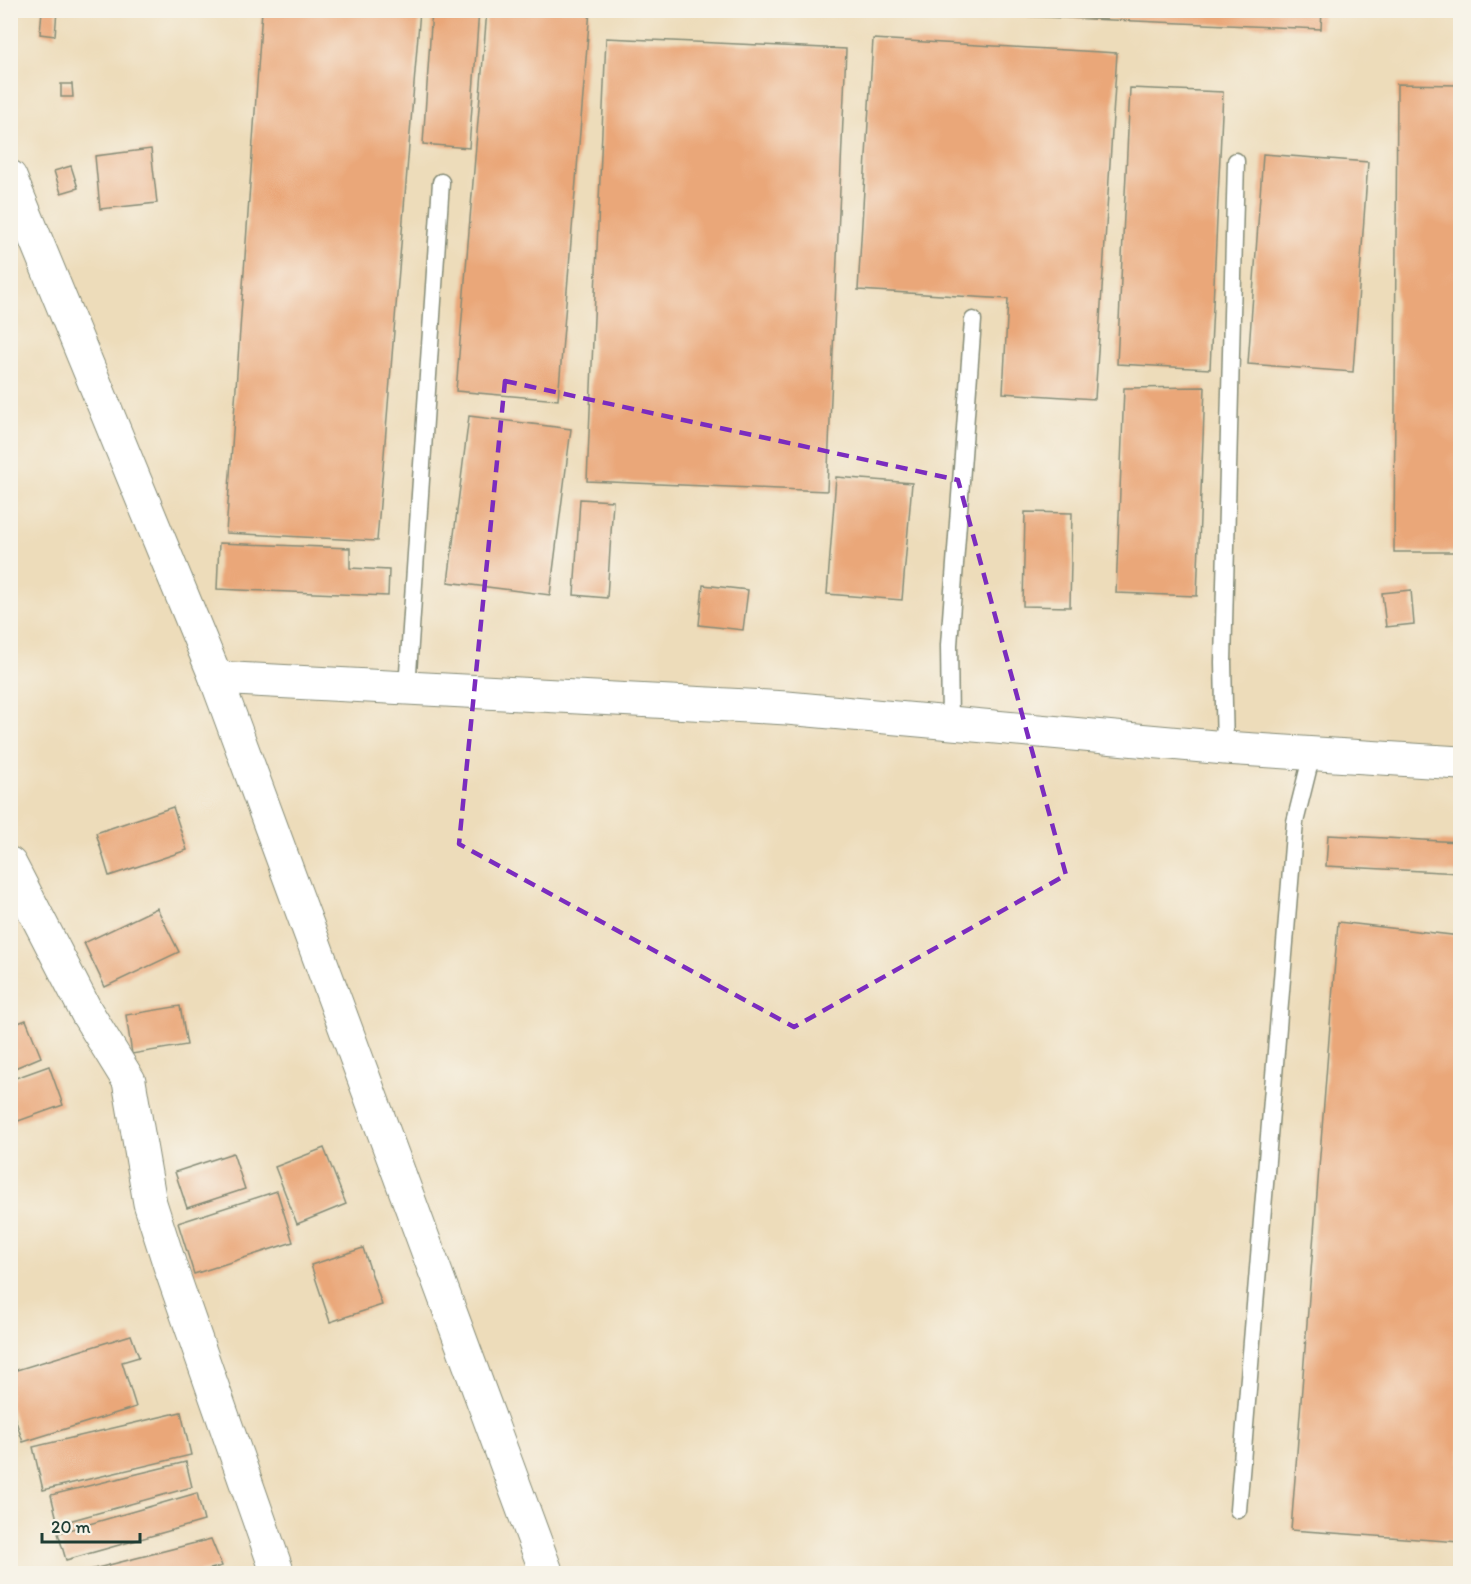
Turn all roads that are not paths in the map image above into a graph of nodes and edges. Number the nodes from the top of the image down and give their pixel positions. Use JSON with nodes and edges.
{"nodes":[{"id":1,"x":1236,"y":161,"type":"dead end"},
{"id":2,"x":10,"y":177,"type":"edge"},
{"id":3,"x":441,"y":182,"type":"dead end"},
{"id":4,"x":974,"y":321,"type":"dead end"},
{"id":5,"x":216,"y":678,"type":"junction"},
{"id":6,"x":407,"y":688,"type":"junction"},
{"id":7,"x":950,"y":723,"type":"junction"},
{"id":8,"x":1225,"y":748,"type":"junction"},
{"id":9,"x":1312,"y":754,"type":"junction"},
{"id":10,"x":1461,"y":763,"type":"edge"},
{"id":11,"x":10,"y":864,"type":"edge"},
{"id":12,"x":1238,"y":1510,"type":"dead end"},
{"id":13,"x":278,"y":1574,"type":"edge"},
{"id":14,"x":547,"y":1574,"type":"edge"}],
"edges":[{"from":1,"to":8,"type":"lane"},
{"from":2,"to":5,"type":"street"},
{"from":3,"to":6,"type":"lane"},
{"from":4,"to":7,"type":"lane"},
{"from":5,"to":6,"type":"street"},
{"from":5,"to":14,"type":"street"},
{"from":6,"to":7,"type":"street"},
{"from":7,"to":8,"type":"street"},
{"from":8,"to":9,"type":"street"},
{"from":9,"to":10,"type":"street"},
{"from":9,"to":12,"type":"lane"},
{"from":11,"to":13,"type":"street"}]}
